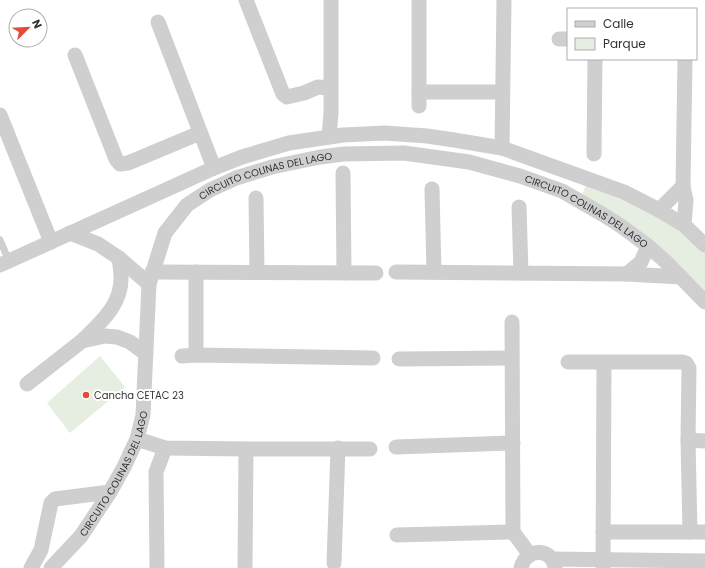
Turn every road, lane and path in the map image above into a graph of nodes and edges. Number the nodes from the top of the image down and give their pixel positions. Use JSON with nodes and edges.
{"nodes":[{"id":1,"x":246,"y":0,"type":"edge"},
{"id":2,"x":331,"y":0,"type":"edge"},
{"id":3,"x":419,"y":0,"type":"edge"},
{"id":4,"x":504,"y":0,"type":"edge"},
{"id":5,"x":158,"y":22,"type":"dead end"},
{"id":6,"x":76,"y":55,"type":"dead end"},
{"id":7,"x":595,"y":60,"type":"edge"},
{"id":8,"x":685,"y":60,"type":"edge"},
{"id":9,"x":330,"y":88,"type":"junction"},
{"id":10,"x":502,"y":92,"type":"junction"},
{"id":11,"x":0,"y":115,"type":"edge"},
{"id":12,"x":200,"y":132,"type":"junction"},
{"id":13,"x":336,"y":136,"type":"junction"},
{"id":14,"x":502,"y":148,"type":"junction"},
{"id":15,"x":344,"y":154,"type":"junction"},
{"id":16,"x":594,"y":154,"type":"dead end"},
{"id":17,"x":214,"y":168,"type":"junction"},
{"id":18,"x":343,"y":173,"type":"dead end"},
{"id":19,"x":588,"y":179,"type":"junction"},
{"id":20,"x":683,"y":186,"type":"junction"},
{"id":21,"x":432,"y":189,"type":"dead end"},
{"id":22,"x":256,"y":198,"type":"dead end"},
{"id":23,"x":579,"y":201,"type":"junction"},
{"id":24,"x":519,"y":207,"type":"dead end"},
{"id":25,"x":659,"y":210,"type":"junction"},
{"id":26,"x":684,"y":225,"type":"junction"},
{"id":27,"x":70,"y":233,"type":"junction"},
{"id":28,"x":0,"y":240,"type":"edge"},
{"id":29,"x":51,"y":242,"type":"junction"},
{"id":30,"x":705,"y":245,"type":"edge"},
{"id":31,"x":648,"y":246,"type":"junction"},
{"id":32,"x":119,"y":258,"type":"junction"},
{"id":33,"x":5,"y":263,"type":"edge"},
{"id":34,"x":196,"y":272,"type":"junction"},
{"id":35,"x":257,"y":272,"type":"junction"},
{"id":36,"x":396,"y":272,"type":"dead end"},
{"id":37,"x":434,"y":272,"type":"junction"},
{"id":38,"x":344,"y":273,"type":"junction"},
{"id":39,"x":376,"y":273,"type":"dead end"},
{"id":40,"x":521,"y":273,"type":"junction"},
{"id":41,"x":627,"y":274,"type":"junction"},
{"id":42,"x":681,"y":277,"type":"junction"},
{"id":43,"x":150,"y":278,"type":"junction"},
{"id":44,"x":705,"y":302,"type":"edge"},
{"id":45,"x":512,"y":322,"type":"dead end"},
{"id":46,"x":82,"y":341,"type":"junction"},
{"id":47,"x":146,"y":354,"type":"junction"},
{"id":48,"x":372,"y":358,"type":"dead end"},
{"id":49,"x":512,"y":358,"type":"junction"},
{"id":50,"x":399,"y":359,"type":"dead end"},
{"id":51,"x":568,"y":362,"type":"dead end"},
{"id":52,"x":604,"y":363,"type":"junction"},
{"id":53,"x":27,"y":384,"type":"dead end"},
{"id":54,"x":137,"y":439,"type":"junction"},
{"id":55,"x":688,"y":440,"type":"junction"},
{"id":56,"x":705,"y":441,"type":"edge"},
{"id":57,"x":513,"y":443,"type":"junction"},
{"id":58,"x":396,"y":447,"type":"dead end"},
{"id":59,"x":165,"y":448,"type":"junction"},
{"id":60,"x":338,"y":448,"type":"junction"},
{"id":61,"x":246,"y":449,"type":"junction"},
{"id":62,"x":370,"y":449,"type":"dead end"},
{"id":63,"x":110,"y":492,"type":"junction"},
{"id":64,"x":513,"y":532,"type":"junction"},
{"id":65,"x":603,"y":532,"type":"junction"},
{"id":66,"x":698,"y":532,"type":"edge"},
{"id":67,"x":397,"y":535,"type":"dead end"},
{"id":68,"x":530,"y":555,"type":"junction"},
{"id":69,"x":705,"y":561,"type":"edge"},
{"id":70,"x":334,"y":563,"type":"dead end"},
{"id":71,"x":554,"y":563,"type":"edge"},
{"id":72,"x":603,"y":564,"type":"edge"},
{"id":73,"x":31,"y":568,"type":"edge"},
{"id":74,"x":50,"y":568,"type":"edge"},
{"id":75,"x":157,"y":568,"type":"edge"},
{"id":76,"x":245,"y":568,"type":"edge"},
{"id":77,"x":521,"y":568,"type":"edge"}],
"edges":[{"from":1,"to":9,"type":"street"},
{"from":2,"to":9,"type":"street"},
{"from":3,"to":10,"type":"street"},
{"from":4,"to":10,"type":"street"},
{"from":5,"to":12,"type":"street"},
{"from":6,"to":12,"type":"street"},
{"from":7,"to":16,"type":"street"},
{"from":8,"to":20,"type":"street"},
{"from":9,"to":13,"type":"street"},
{"from":10,"to":14,"type":"street"},
{"from":11,"to":29,"type":"street"},
{"from":12,"to":17,"type":"street"},
{"from":13,"to":14,"type":"street","name":"CIRCUITO COLINAS DEL LAGO"},
{"from":13,"to":15,"type":"street"},
{"from":13,"to":17,"type":"street","name":"CIRCUITO COLINAS DEL LAGO"},
{"from":14,"to":19,"type":"street","name":"CIRCUITO COLINAS DEL LAGO"},
{"from":15,"to":23,"type":"street","name":"CIRCUITO COLINAS DEL LAGO"},
{"from":15,"to":43,"type":"street","name":"CIRCUITO COLINAS DEL LAGO"},
{"from":17,"to":27,"type":"street","name":"CIRCUITO COLINAS DEL LAGO"},
{"from":18,"to":38,"type":"street"},
{"from":19,"to":23,"type":"street"},
{"from":19,"to":25,"type":"street","name":"CIRCUITO COLINAS DEL LAGO"},
{"from":20,"to":25,"type":"street"},
{"from":20,"to":26,"type":"street"},
{"from":21,"to":37,"type":"street"},
{"from":22,"to":35,"type":"street"},
{"from":23,"to":31,"type":"street","name":"CIRCUITO COLINAS DEL LAGO"},
{"from":24,"to":40,"type":"street"},
{"from":25,"to":26,"type":"street","name":"CIRCUITO COLINAS DEL LAGO"},
{"from":26,"to":30,"type":"street","name":"CIRCUITO COLINAS DEL LAGO"},
{"from":27,"to":29,"type":"street","name":"CIRCUITO COLINAS DEL LAGO"},
{"from":27,"to":32,"type":"street"},
{"from":28,"to":33,"type":"lane"},
{"from":29,"to":33,"type":"street","name":"CIRCUITO COLINAS DEL LAGO"},
{"from":31,"to":41,"type":"street"},
{"from":31,"to":42,"type":"street","name":"CIRCUITO COLINAS DEL LAGO"},
{"from":32,"to":43,"type":"street"},
{"from":32,"to":46,"type":"street"},
{"from":34,"to":35,"type":"street"},
{"from":34,"to":43,"type":"street"},
{"from":34,"to":48,"type":"street"},
{"from":35,"to":38,"type":"street"},
{"from":36,"to":37,"type":"street"},
{"from":37,"to":40,"type":"street"},
{"from":38,"to":39,"type":"street"},
{"from":40,"to":41,"type":"street"},
{"from":41,"to":42,"type":"street"},
{"from":42,"to":44,"type":"street","name":"CIRCUITO COLINAS DEL LAGO"},
{"from":43,"to":47,"type":"street","name":"CIRCUITO COLINAS DEL LAGO"},
{"from":45,"to":49,"type":"street"},
{"from":46,"to":47,"type":"street"},
{"from":46,"to":53,"type":"street"},
{"from":47,"to":54,"type":"street","name":"CIRCUITO COLINAS DEL LAGO"},
{"from":49,"to":50,"type":"street"},
{"from":49,"to":57,"type":"street"},
{"from":51,"to":52,"type":"street"},
{"from":52,"to":55,"type":"street"},
{"from":52,"to":65,"type":"street"},
{"from":54,"to":59,"type":"street"},
{"from":54,"to":63,"type":"street","name":"CIRCUITO COLINAS DEL LAGO"},
{"from":55,"to":56,"type":"street"},
{"from":55,"to":66,"type":"street"},
{"from":57,"to":58,"type":"street"},
{"from":57,"to":64,"type":"street"},
{"from":59,"to":61,"type":"street"},
{"from":59,"to":75,"type":"street"},
{"from":60,"to":61,"type":"street"},
{"from":60,"to":62,"type":"street"},
{"from":60,"to":70,"type":"street"},
{"from":61,"to":76,"type":"street"},
{"from":63,"to":73,"type":"street"},
{"from":63,"to":74,"type":"street","name":"CIRCUITO COLINAS DEL LAGO"},
{"from":64,"to":67,"type":"street"},
{"from":64,"to":68,"type":"street"},
{"from":65,"to":66,"type":"street"},
{"from":65,"to":72,"type":"street"},
{"from":68,"to":71,"type":"street"},
{"from":68,"to":77,"type":"street"},
{"from":69,"to":72,"type":"street"},
{"from":71,"to":72,"type":"street"}]}
